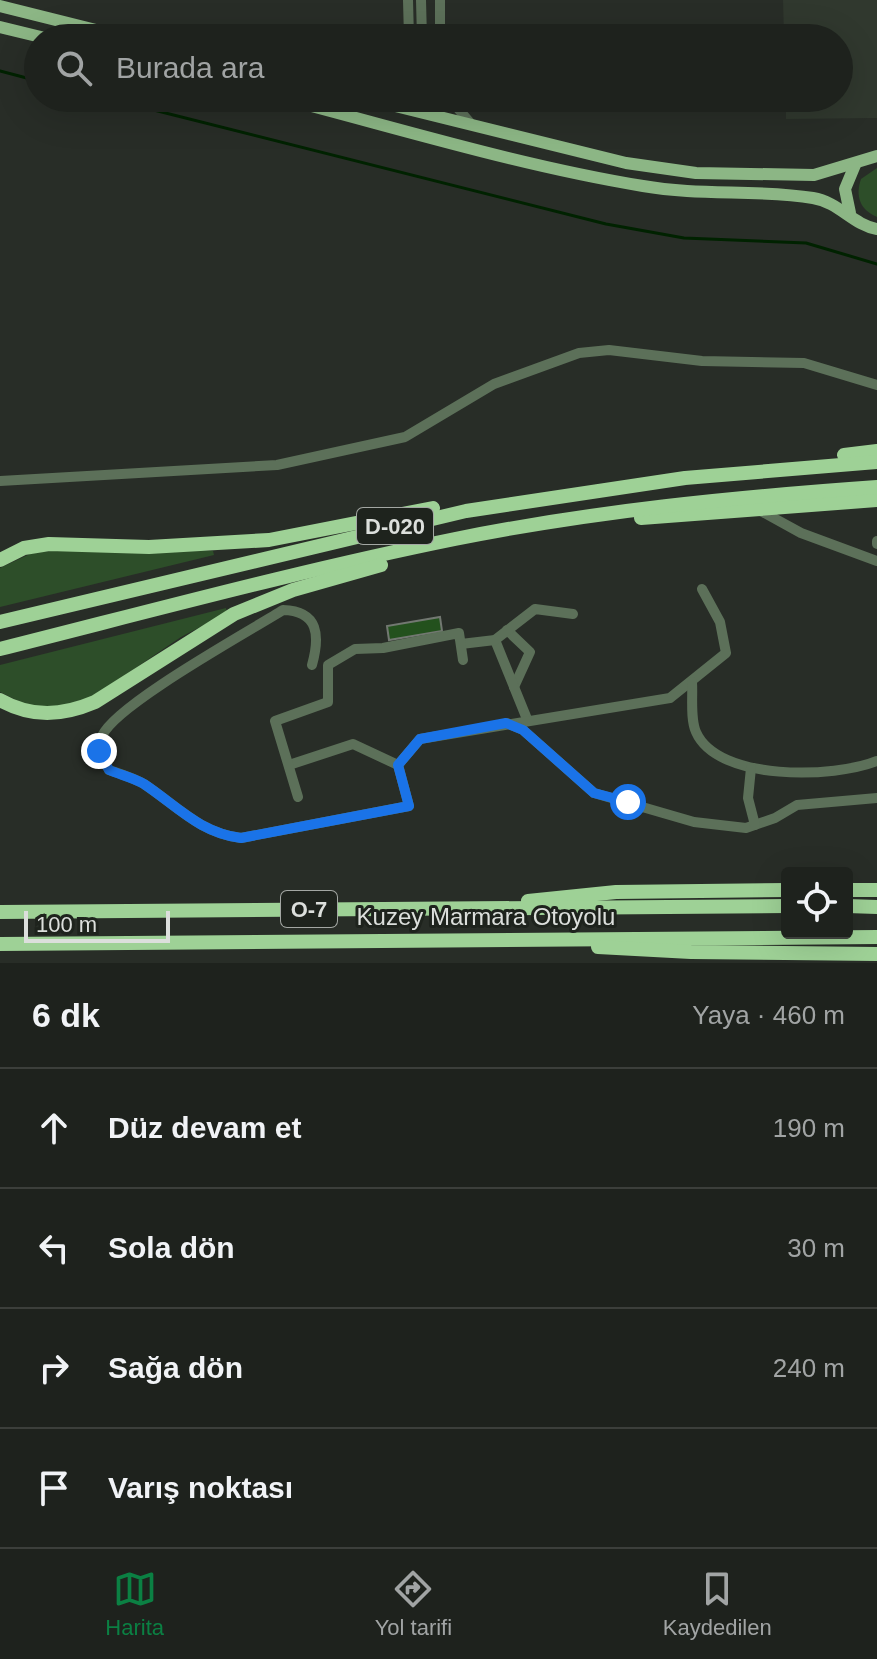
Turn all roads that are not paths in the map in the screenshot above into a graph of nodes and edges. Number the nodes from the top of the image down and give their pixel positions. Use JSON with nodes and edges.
{"nodes":[{"id":1,"x":5,"y":0,"type":"edge"},
{"id":2,"x":408,"y":0,"type":"edge"},
{"id":3,"x":421,"y":0,"type":"edge"},
{"id":4,"x":440,"y":0,"type":"edge"},
{"id":5,"x":0,"y":6,"type":"edge"},
{"id":6,"x":38,"y":15,"type":"junction"},
{"id":7,"x":73,"y":24,"type":"edge"},
{"id":8,"x":409,"y":24,"type":"edge"},
{"id":9,"x":422,"y":24,"type":"edge"},
{"id":10,"x":441,"y":24,"type":"edge"},
{"id":11,"x":0,"y":27,"type":"edge"},
{"id":12,"x":24,"y":33,"type":"edge"},
{"id":13,"x":338,"y":112,"type":"edge"},
{"id":14,"x":417,"y":112,"type":"edge"},
{"id":15,"x":461,"y":112,"type":"edge"},
{"id":16,"x":474,"y":127,"type":"junction"},
{"id":17,"x":877,"y":156,"type":"edge"},
{"id":18,"x":855,"y":165,"type":"junction"},
{"id":19,"x":850,"y":213,"type":"junction"},
{"id":20,"x":877,"y":229,"type":"edge"},
{"id":21,"x":877,"y":385,"type":"edge"},
{"id":22,"x":877,"y":451,"type":"edge"},
{"id":23,"x":877,"y":462,"type":"edge"},
{"id":24,"x":773,"y":469,"type":"junction"},
{"id":25,"x":0,"y":481,"type":"edge"},
{"id":26,"x":877,"y":487,"type":"edge"},
{"id":27,"x":584,"y":491,"type":"junction"},
{"id":28,"x":877,"y":500,"type":"edge"},
{"id":29,"x":757,"y":509,"type":"junction"},
{"id":30,"x":529,"y":525,"type":"junction"},
{"id":31,"x":455,"y":539,"type":"junction"},
{"id":32,"x":0,"y":560,"type":"edge"},
{"id":33,"x":877,"y":561,"type":"edge"},
{"id":34,"x":702,"y":589,"type":"dead end"},
{"id":35,"x":573,"y":614,"type":"dead end"},
{"id":36,"x":0,"y":622,"type":"edge"},
{"id":37,"x":507,"y":630,"type":"junction"},
{"id":38,"x":495,"y":640,"type":"junction"},
{"id":39,"x":461,"y":644,"type":"junction"},
{"id":40,"x":0,"y":649,"type":"edge"},
{"id":41,"x":463,"y":660,"type":"dead end"},
{"id":42,"x":312,"y":665,"type":"dead end"},
{"id":43,"x":692,"y":682,"type":"junction"},
{"id":44,"x":514,"y":687,"type":"junction"},
{"id":45,"x":0,"y":700,"type":"edge"},
{"id":46,"x":527,"y":719,"type":"junction"},
{"id":47,"x":506,"y":723,"type":"junction"},
{"id":48,"x":877,"y":761,"type":"edge"},
{"id":49,"x":289,"y":765,"type":"junction"},
{"id":50,"x":398,"y":765,"type":"junction"},
{"id":51,"x":751,"y":768,"type":"junction"},
{"id":52,"x":298,"y":797,"type":"dead end"},
{"id":53,"x":877,"y":798,"type":"edge"},
{"id":54,"x":755,"y":825,"type":"junction"},
{"id":55,"x":781,"y":890,"type":"edge"},
{"id":56,"x":853,"y":890,"type":"edge"},
{"id":57,"x":877,"y":890,"type":"edge"},
{"id":58,"x":781,"y":906,"type":"edge"},
{"id":59,"x":853,"y":906,"type":"edge"},
{"id":60,"x":496,"y":907,"type":"junction"},
{"id":61,"x":877,"y":907,"type":"edge"},
{"id":62,"x":0,"y":912,"type":"edge"},
{"id":63,"x":877,"y":937,"type":"edge"},
{"id":64,"x":522,"y":939,"type":"junction"},
{"id":65,"x":0,"y":944,"type":"edge"},
{"id":66,"x":877,"y":954,"type":"edge"}],
"edges":[{"from":1,"to":6,"type":"street"},
{"from":2,"to":8,"type":"street"},
{"from":3,"to":9,"type":"street"},
{"from":4,"to":10,"type":"street"},
{"from":5,"to":6,"type":"main road"},
{"from":6,"to":7,"type":"main road"},
{"from":11,"to":12,"type":"main road"},
{"from":13,"to":19,"type":"main road"},
{"from":14,"to":16,"type":"main road"},
{"from":15,"to":16,"type":"street"},
{"from":16,"to":18,"type":"main road"},
{"from":17,"to":18,"type":"main road"},
{"from":18,"to":19,"type":"main road"},
{"from":19,"to":20,"type":"main road"},
{"from":21,"to":25,"type":"street"},
{"from":22,"to":24,"type":"highway"},
{"from":23,"to":24,"type":"highway","number":"D-020"},
{"from":24,"to":27,"type":"highway","number":"D-020"},
{"from":26,"to":30,"type":"highway","number":"D-020"},
{"from":27,"to":32,"type":"highway"},
{"from":27,"to":36,"type":"highway","number":"D-020"},
{"from":28,"to":29,"type":"highway"},
{"from":29,"to":30,"type":"highway"},
{"from":29,"to":33,"type":"street"},
{"from":30,"to":31,"type":"highway","number":"D-020"},
{"from":31,"to":40,"type":"highway","number":"D-020"},
{"from":31,"to":45,"type":"highway"},
{"from":34,"to":43,"type":"street"},
{"from":35,"to":37,"type":"street"},
{"from":37,"to":38,"type":"street"},
{"from":37,"to":44,"type":"street"},
{"from":38,"to":39,"type":"street"},
{"from":38,"to":44,"type":"street"},
{"from":39,"to":41,"type":"street"},
{"from":39,"to":49,"type":"street"},
{"from":42,"to":50,"type":"street"},
{"from":43,"to":46,"type":"street"},
{"from":43,"to":51,"type":"street"},
{"from":44,"to":46,"type":"street"},
{"from":46,"to":47,"type":"street"},
{"from":47,"to":50,"type":"street"},
{"from":47,"to":54,"type":"street"},
{"from":48,"to":51,"type":"street"},
{"from":49,"to":50,"type":"street"},
{"from":49,"to":52,"type":"street"},
{"from":51,"to":54,"type":"street"},
{"from":53,"to":54,"type":"street"},
{"from":55,"to":60,"type":"highway"},
{"from":56,"to":57,"type":"highway"},
{"from":58,"to":60,"type":"highway","name":"Kuzey Marmara Otoyolu","number":"O-7"},
{"from":59,"to":61,"type":"highway"},
{"from":60,"to":62,"type":"highway","name":"Kuzey Marmara Otoyolu","number":"O-7"},
{"from":63,"to":64,"type":"highway","name":"Kuzey Marmara Otoyolu","number":"O-7"},
{"from":64,"to":65,"type":"highway","name":"Kuzey Marmara Otoyolu","number":"O-7"},
{"from":64,"to":66,"type":"highway"}]}
